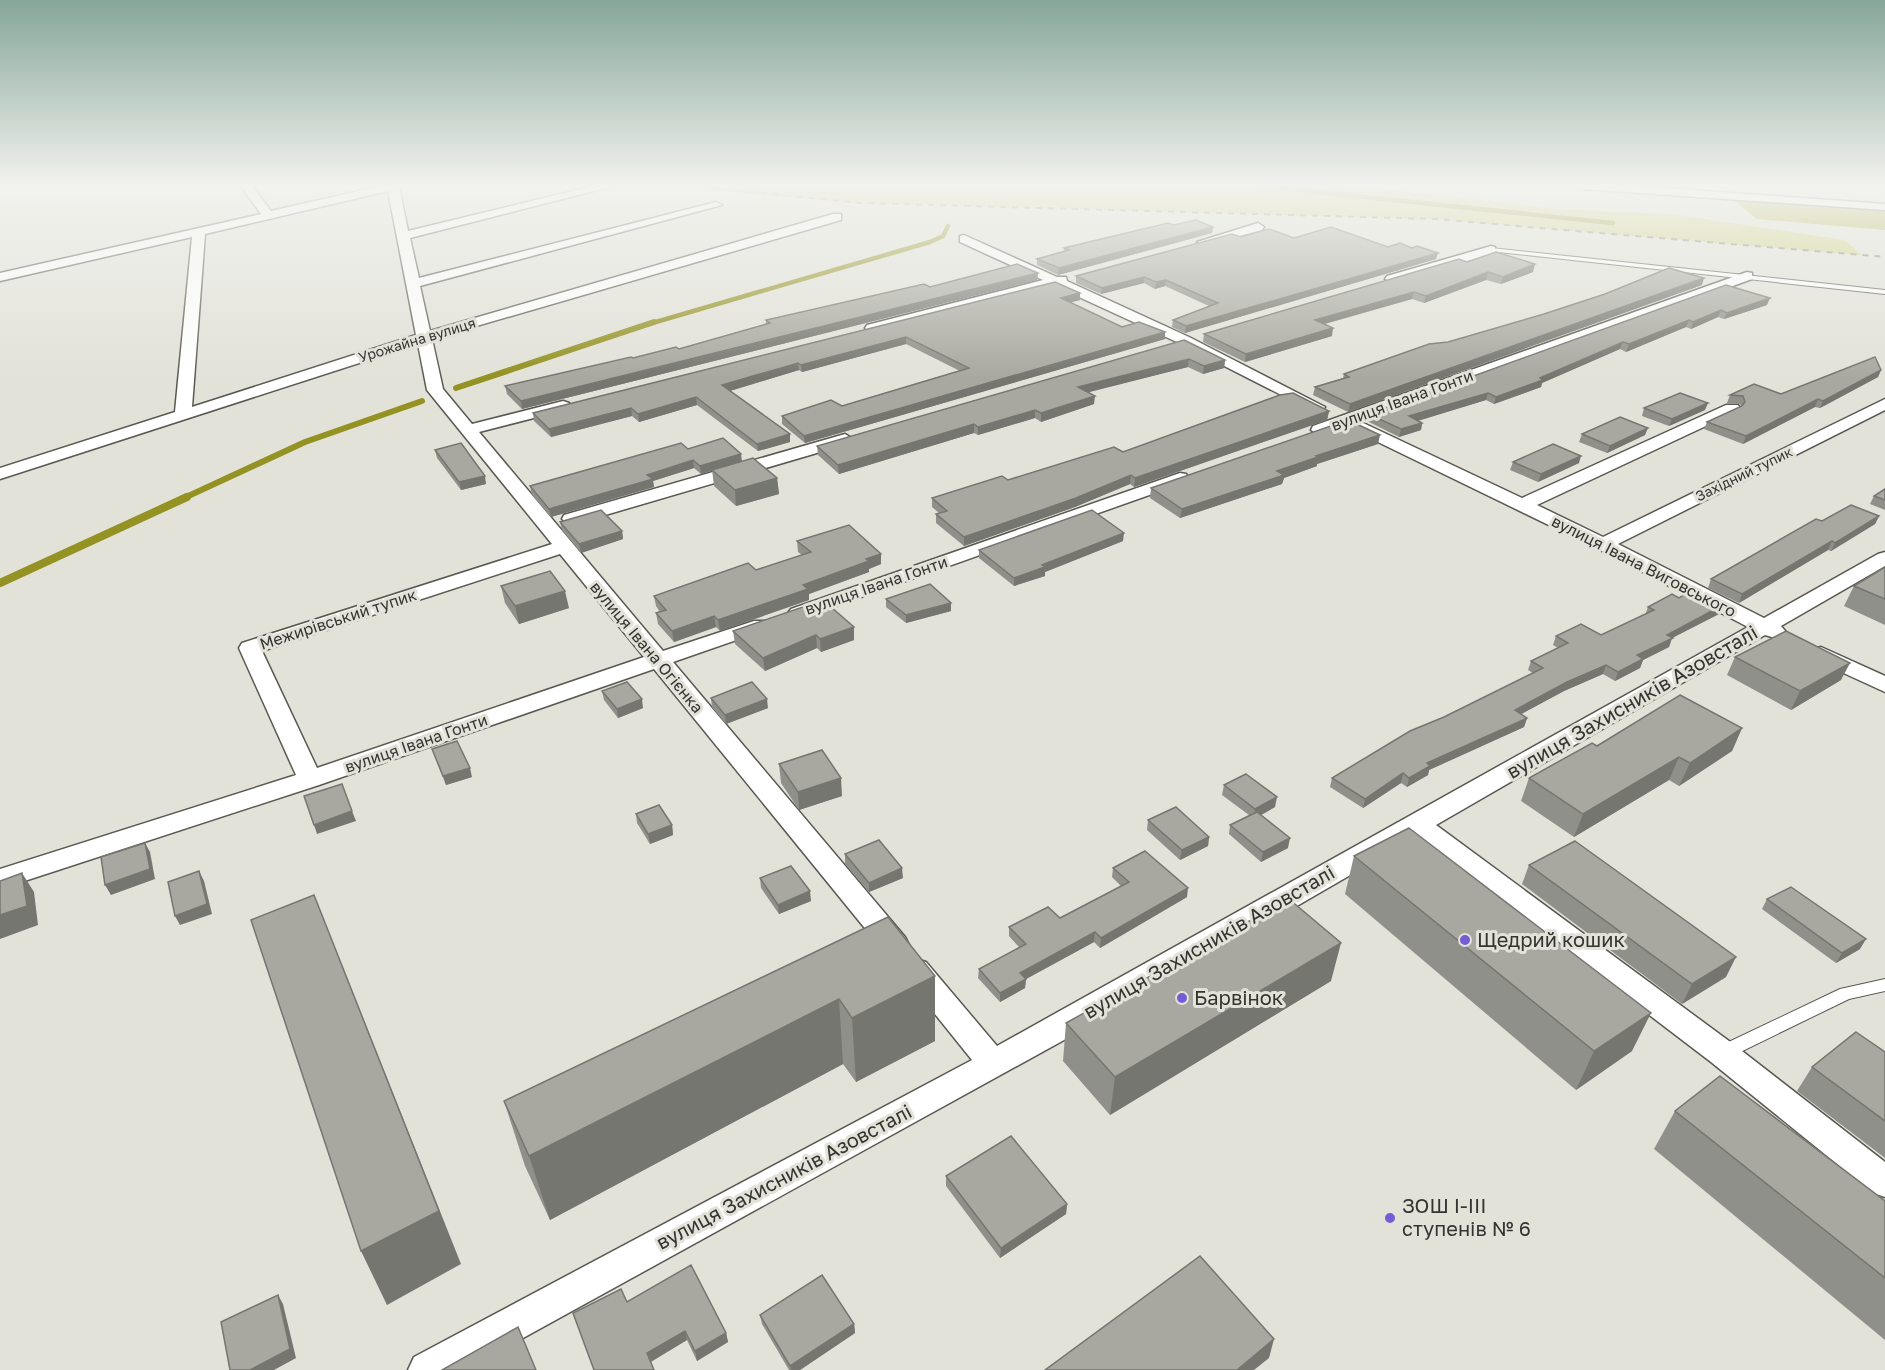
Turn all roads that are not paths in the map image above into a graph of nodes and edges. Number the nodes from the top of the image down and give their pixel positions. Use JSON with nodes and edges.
{"nodes":[{"id":1,"x":117,"y":250,"type":"edge"},
{"id":2,"x":197,"y":250,"type":"edge"},
{"id":3,"x":406,"y":250,"type":"edge"},
{"id":4,"x":544,"y":250,"type":"edge"},
{"id":5,"x":726,"y":250,"type":"edge"},
{"id":6,"x":990,"y":250,"type":"edge"},
{"id":7,"x":1491,"y":250,"type":"joint"},
{"id":8,"x":1080,"y":275,"type":"edge"},
{"id":9,"x":1747,"y":276,"type":"junction"},
{"id":10,"x":0,"y":277,"type":"edge"},
{"id":11,"x":1058,"y":281,"type":"junction"},
{"id":12,"x":1377,"y":283,"type":"edge"},
{"id":13,"x":413,"y":284,"type":"junction"},
{"id":14,"x":1885,"y":292,"type":"edge"},
{"id":15,"x":861,"y":331,"type":"edge"},
{"id":16,"x":1207,"y":333,"type":"edge"},
{"id":17,"x":424,"y":337,"type":"junction"},
{"id":18,"x":1184,"y":340,"type":"junction"},
{"id":19,"x":1161,"y":346,"type":"edge"},
{"id":20,"x":573,"y":404,"type":"edge"},
{"id":21,"x":1885,"y":404,"type":"edge"},
{"id":22,"x":1732,"y":408,"type":"edge"},
{"id":23,"x":183,"y":415,"type":"junction"},
{"id":24,"x":1346,"y":421,"type":"junction"},
{"id":25,"x":469,"y":430,"type":"junction"},
{"id":26,"x":865,"y":433,"type":"edge"},
{"id":27,"x":1301,"y":437,"type":"edge"},
{"id":28,"x":1200,"y":472,"type":"edge"},
{"id":29,"x":0,"y":474,"type":"edge"},
{"id":30,"x":1522,"y":505,"type":"junction"},
{"id":31,"x":546,"y":527,"type":"junction"},
{"id":32,"x":1603,"y":544,"type":"junction"},
{"id":33,"x":563,"y":547,"type":"junction"},
{"id":34,"x":1885,"y":558,"type":"edge"},
{"id":35,"x":1765,"y":627,"type":"junction"},
{"id":36,"x":660,"y":661,"type":"junction"},
{"id":37,"x":1885,"y":685,"type":"edge"},
{"id":38,"x":310,"y":779,"type":"junction"},
{"id":39,"x":1417,"y":824,"type":"junction"},
{"id":40,"x":0,"y":879,"type":"edge"},
{"id":41,"x":1885,"y":985,"type":"edge"},
{"id":42,"x":1722,"y":1053,"type":"junction"},
{"id":43,"x":993,"y":1063,"type":"junction"},
{"id":44,"x":1885,"y":1182,"type":"edge"},
{"id":45,"x":427,"y":1370,"type":"edge"}],
"edges":[{"from":1,"to":10,"type":"street"},
{"from":2,"to":23,"type":"street"},
{"from":3,"to":13,"type":"street","name":"вулиця Івана Огієнка"},
{"from":4,"to":13,"type":"street"},
{"from":5,"to":17,"type":"street","name":"Урожайна вулиця"},
{"from":6,"to":11,"type":"street","name":"вулиця Івана Виговського"},
{"from":7,"to":9,"type":"lane"},
{"from":7,"to":12,"type":"street"},
{"from":8,"to":11,"type":"street"},
{"from":9,"to":14,"type":"lane"},
{"from":9,"to":24,"type":"street","name":"вулиця Івана Гонти"},
{"from":11,"to":15,"type":"street"},
{"from":11,"to":18,"type":"street","name":"вулиця Івана Виговського"},
{"from":13,"to":17,"type":"street","name":"вулиця Івана Огієнка"},
{"from":16,"to":18,"type":"street"},
{"from":17,"to":23,"type":"street","name":"Урожайна вулиця"},
{"from":17,"to":25,"type":"street","name":"вулиця Івана Огієнка"},
{"from":18,"to":19,"type":"street"},
{"from":18,"to":24,"type":"street","name":"вулиця Івана Виговського"},
{"from":20,"to":25,"type":"street"},
{"from":21,"to":32,"type":"street","name":"Західний тупик"},
{"from":22,"to":30,"type":"street","name":"вулиця Івана Виговського"},
{"from":23,"to":29,"type":"street","name":"Урожайна вулиця"},
{"from":24,"to":27,"type":"street","name":"вулиця Івана Гонти"},
{"from":24,"to":30,"type":"street","name":"вулиця Івана Виговського"},
{"from":25,"to":31,"type":"street","name":"вулиця Івана Огієнка"},
{"from":26,"to":31,"type":"street"},
{"from":28,"to":36,"type":"street","name":"вулиця Івана Гонти"},
{"from":30,"to":32,"type":"street","name":"вулиця Івана Виговського"},
{"from":31,"to":33,"type":"street","name":"вулиця Івана Огієнка"},
{"from":32,"to":35,"type":"street","name":"вулиця Івана Виговського"},
{"from":33,"to":36,"type":"street","name":"вулиця Івана Огієнка"},
{"from":33,"to":38,"type":"street","name":"Межирівський тупик"},
{"from":34,"to":35,"type":"street","name":"вулиця Захисників Азовсталі"},
{"from":35,"to":37,"type":"street","name":"вулиця Захисників Азовсталі"},
{"from":35,"to":39,"type":"street","name":"вулиця Захисників Азовсталі"},
{"from":36,"to":38,"type":"street","name":"вулиця Івана Гонти"},
{"from":36,"to":43,"type":"street","name":"вулиця Івана Огієнка"},
{"from":38,"to":40,"type":"street","name":"вулиця Івана Гонти"},
{"from":39,"to":42,"type":"street"},
{"from":39,"to":43,"type":"street","name":"вулиця Захисників Азовсталі"},
{"from":41,"to":42,"type":"lane"},
{"from":42,"to":44,"type":"street"},
{"from":43,"to":45,"type":"street","name":"вулиця Захисників Азовсталі"}]}
